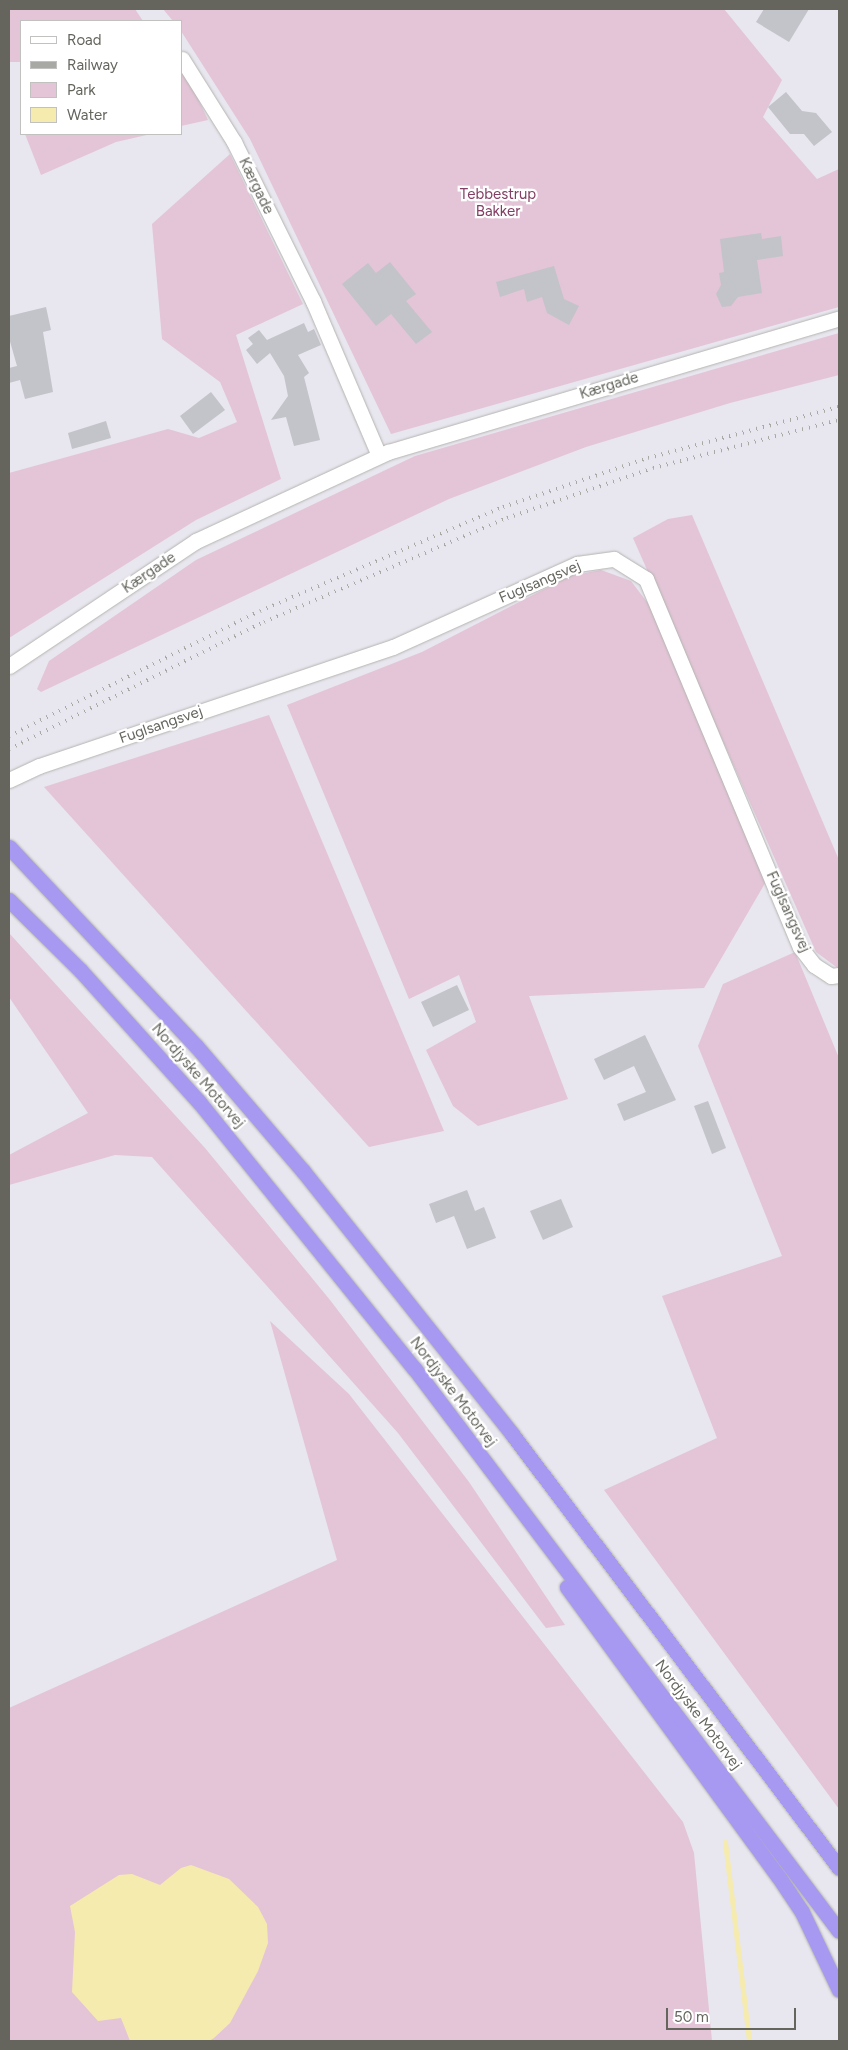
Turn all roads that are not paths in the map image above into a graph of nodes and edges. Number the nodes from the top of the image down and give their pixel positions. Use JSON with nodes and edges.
{"nodes":[{"id":1,"x":182,"y":59,"type":"edge"},
{"id":2,"x":839,"y":318,"type":"edge"},
{"id":3,"x":379,"y":456,"type":"junction"},
{"id":4,"x":9,"y":666,"type":"edge"},
{"id":5,"x":9,"y":780,"type":"edge"},
{"id":6,"x":9,"y":847,"type":"edge"},
{"id":7,"x":9,"y":900,"type":"edge"},
{"id":8,"x":839,"y":976,"type":"edge"},
{"id":9,"x":414,"y":1368,"type":"junction"},
{"id":10,"x":839,"y":1868,"type":"edge"},
{"id":11,"x":839,"y":1931,"type":"edge"},
{"id":12,"x":839,"y":1990,"type":"edge"}],
"edges":[{"from":1,"to":3,"type":"street","name":"Kærgade"},
{"from":2,"to":3,"type":"street","name":"Kærgade"},
{"from":3,"to":4,"type":"street","name":"Kærgade"},
{"from":5,"to":8,"type":"street","name":"Fuglsangsvej"},
{"from":6,"to":10,"type":"highway","name":"Nordjyske Motorvej"},
{"from":7,"to":9,"type":"highway","name":"Nordjyske Motorvej"},
{"from":9,"to":11,"type":"highway","name":"Nordjyske Motorvej"},
{"from":9,"to":12,"type":"highway"}]}
